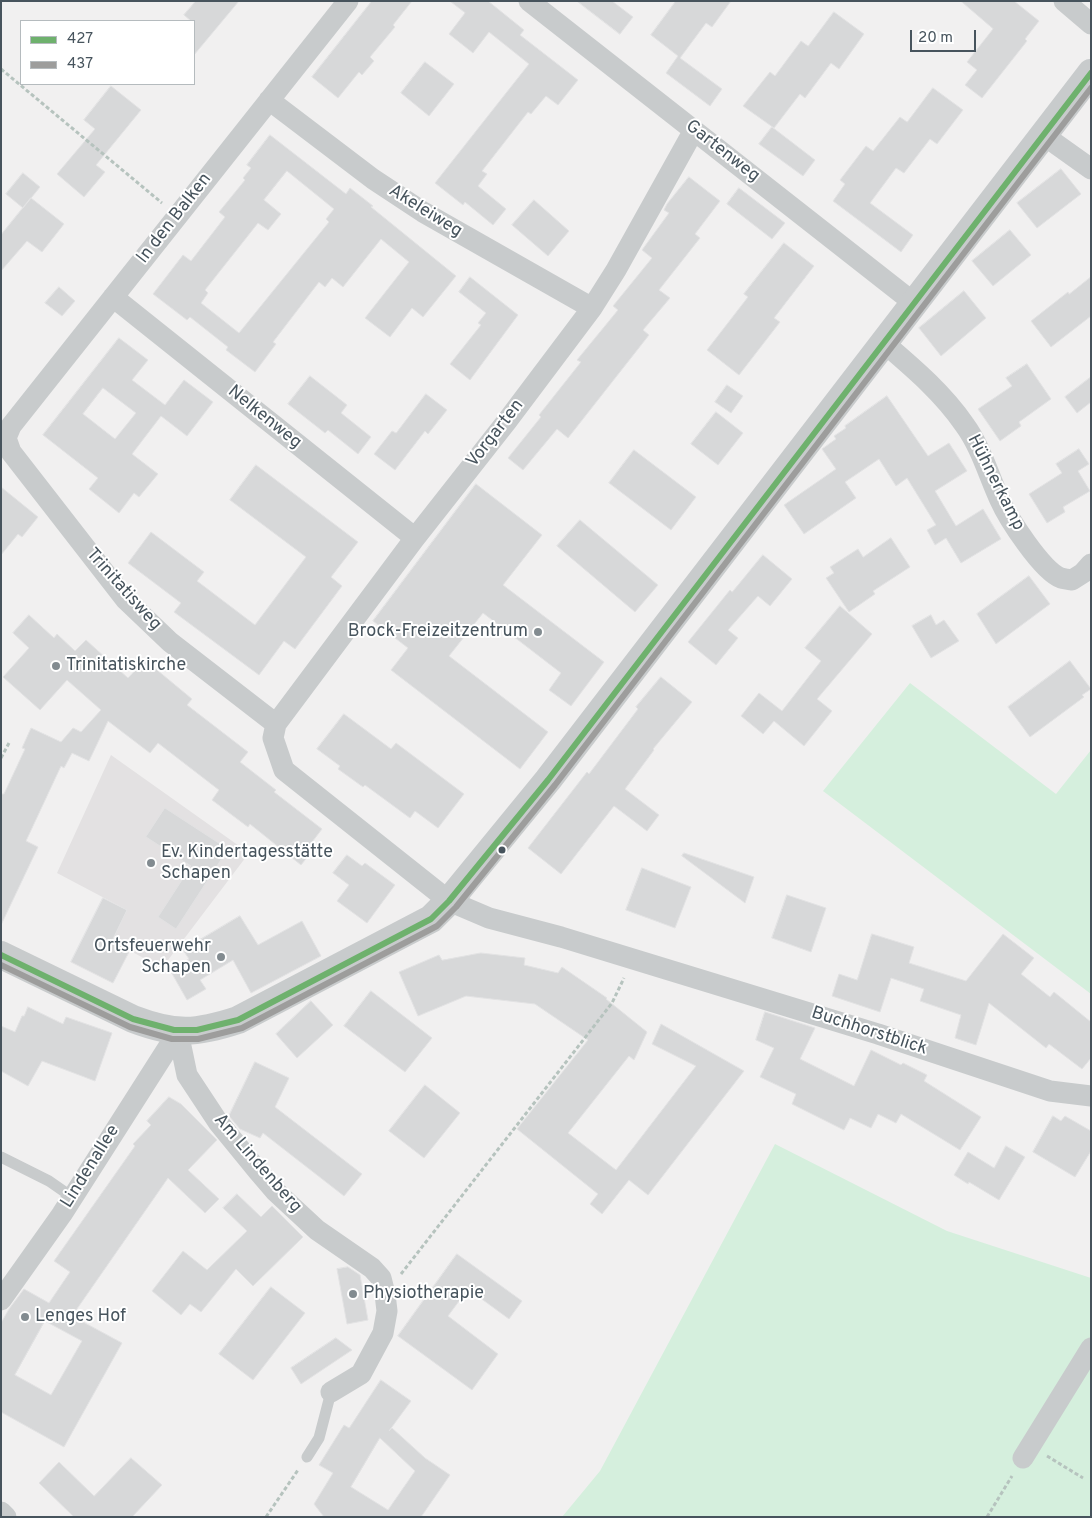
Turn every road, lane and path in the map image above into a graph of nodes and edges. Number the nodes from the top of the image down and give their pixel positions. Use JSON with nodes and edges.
{"nodes":[{"id":1,"x":348,"y":1,"type":"edge"},
{"id":2,"x":529,"y":1,"type":"edge"},
{"id":3,"x":1064,"y":1,"type":"edge"},
{"id":4,"x":1091,"y":24,"type":"edge"},
{"id":5,"x":1,"y":69,"type":"edge"},
{"id":6,"x":1091,"y":73,"type":"edge"},
{"id":7,"x":20,"y":85,"type":"edge"},
{"id":8,"x":20,"y":85,"type":"edge"},
{"id":9,"x":269,"y":100,"type":"junction"},
{"id":10,"x":694,"y":130,"type":"junction"},
{"id":11,"x":1042,"y":134,"type":"junction"},
{"id":12,"x":1091,"y":169,"type":"edge"},
{"id":13,"x":177,"y":216,"type":"junction"},
{"id":14,"x":113,"y":297,"type":"junction"},
{"id":15,"x":914,"y":303,"type":"junction"},
{"id":16,"x":592,"y":308,"type":"junction"},
{"id":17,"x":883,"y":342,"type":"junction"},
{"id":18,"x":6,"y":438,"type":"joint"},
{"id":19,"x":415,"y":538,"type":"junction"},
{"id":20,"x":1091,"y":564,"type":"edge"},
{"id":21,"x":276,"y":724,"type":"junction"},
{"id":22,"x":9,"y":743,"type":"dead end"},
{"id":23,"x":1,"y":758,"type":"edge"},
{"id":24,"x":449,"y":901,"type":"junction"},
{"id":25,"x":1,"y":955,"type":"edge"},
{"id":26,"x":633,"y":959,"type":"junction"},
{"id":27,"x":178,"y":1032,"type":"junction"},
{"id":28,"x":1091,"y":1096,"type":"edge"},
{"id":29,"x":1,"y":1157,"type":"edge"},
{"id":30,"x":72,"y":1197,"type":"junction"},
{"id":31,"x":385,"y":1294,"type":"junction"},
{"id":32,"x":1,"y":1300,"type":"edge"},
{"id":33,"x":1091,"y":1348,"type":"edge"},
{"id":34,"x":331,"y":1392,"type":"joint"},
{"id":35,"x":1027,"y":1452,"type":"junction"},
{"id":36,"x":307,"y":1457,"type":"joint"},
{"id":37,"x":1084,"y":1478,"type":"dead end"},
{"id":38,"x":1,"y":1512,"type":"edge"},
{"id":39,"x":6,"y":1517,"type":"edge"},
{"id":40,"x":266,"y":1517,"type":"edge"},
{"id":41,"x":987,"y":1517,"type":"edge"}],
"edges":[{"from":1,"to":9,"type":"street","name":"In den Balken"},
{"from":2,"to":10,"type":"street","name":"Gartenweg"},
{"from":3,"to":4,"type":"street"},
{"from":5,"to":7,"type":"path"},
{"from":6,"to":11,"type":"street"},
{"from":8,"to":13,"type":"path"},
{"from":9,"to":13,"type":"street","name":"In den Balken"},
{"from":9,"to":16,"type":"street","name":"Akeleiweg"},
{"from":10,"to":15,"type":"street","name":"Gartenweg"},
{"from":10,"to":16,"type":"street","name":"Vorgarten"},
{"from":11,"to":12,"type":"street"},
{"from":11,"to":15,"type":"street"},
{"from":13,"to":14,"type":"street","name":"In den Balken"},
{"from":14,"to":18,"type":"street","name":"In den Balken"},
{"from":14,"to":19,"type":"street","name":"Nelkenweg"},
{"from":15,"to":17,"type":"street"},
{"from":16,"to":19,"type":"street","name":"Vorgarten"},
{"from":17,"to":20,"type":"street","name":"Hühnerkamp"},
{"from":17,"to":24,"type":"street"},
{"from":18,"to":21,"type":"street","name":"Trinitatisweg"},
{"from":19,"to":21,"type":"street","name":"Vorgarten"},
{"from":21,"to":24,"type":"street"},
{"from":22,"to":23,"type":"path"},
{"from":24,"to":26,"type":"street","name":"Buchhorstblick"},
{"from":24,"to":27,"type":"street"},
{"from":25,"to":27,"type":"street"},
{"from":26,"to":28,"type":"street","name":"Buchhorstblick"},
{"from":26,"to":31,"type":"path"},
{"from":27,"to":30,"type":"street","name":"Lindenallee"},
{"from":27,"to":31,"type":"street","name":"Am Lindenberg"},
{"from":29,"to":30,"type":"lane"},
{"from":30,"to":32,"type":"street","name":"Lindenallee"},
{"from":31,"to":34,"type":"street","name":"Am Lindenberg"},
{"from":33,"to":35,"type":"street"},
{"from":34,"to":36,"type":"lane"},
{"from":35,"to":37,"type":"path"},
{"from":35,"to":41,"type":"path"},
{"from":36,"to":40,"type":"path"},
{"from":38,"to":39,"type":"street"}]}
